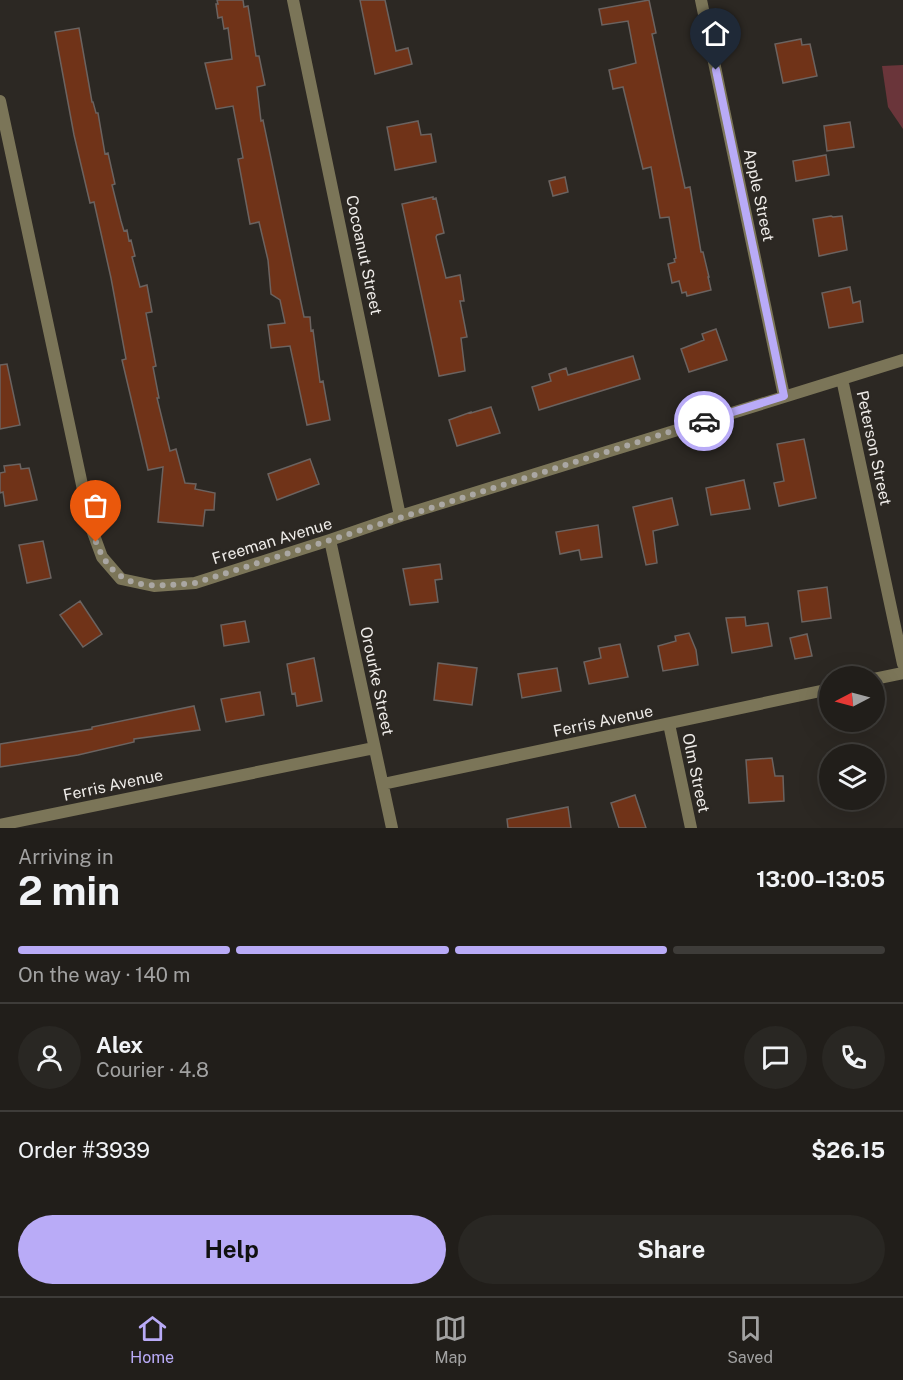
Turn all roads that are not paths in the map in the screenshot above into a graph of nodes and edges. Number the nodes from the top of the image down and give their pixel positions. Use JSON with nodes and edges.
{"nodes":[{"id":1,"x":293,"y":0,"type":"edge"},
{"id":2,"x":701,"y":0,"type":"edge"},
{"id":3,"x":0,"y":101,"type":"edge"},
{"id":4,"x":903,"y":360,"type":"edge"},
{"id":5,"x":842,"y":379,"type":"junction"},
{"id":6,"x":784,"y":396,"type":"junction"},
{"id":7,"x":400,"y":516,"type":"junction"},
{"id":8,"x":330,"y":540,"type":"junction"},
{"id":9,"x":900,"y":637,"type":"edge"},
{"id":10,"x":903,"y":664,"type":"edge"},
{"id":11,"x":903,"y":673,"type":"edge"},
{"id":12,"x":885,"y":677,"type":"edge"},
{"id":13,"x":819,"y":691,"type":"edge"},
{"id":14,"x":669,"y":724,"type":"junction"},
{"id":15,"x":374,"y":748,"type":"junction"},
{"id":16,"x":383,"y":784,"type":"junction"},
{"id":17,"x":0,"y":825,"type":"edge"},
{"id":18,"x":392,"y":828,"type":"edge"},
{"id":19,"x":691,"y":828,"type":"edge"}],
"edges":[{"from":1,"to":7,"type":"street","name":"Cocoanut Street"},
{"from":2,"to":6,"type":"street","name":"Apple Street"},
{"from":3,"to":8,"type":"street","name":"Freeman Avenue"},
{"from":4,"to":5,"type":"street","name":"Freeman Avenue"},
{"from":5,"to":6,"type":"street","name":"Freeman Avenue"},
{"from":5,"to":9,"type":"street","name":"Peterson Street"},
{"from":6,"to":7,"type":"street","name":"Freeman Avenue"},
{"from":7,"to":8,"type":"street","name":"Freeman Avenue"},
{"from":8,"to":15,"type":"street","name":"Orourke Street"},
{"from":9,"to":10,"type":"street","name":"Peterson Street"},
{"from":11,"to":12,"type":"street"},
{"from":13,"to":14,"type":"street","name":"Ferris Avenue"},
{"from":14,"to":16,"type":"street","name":"Ferris Avenue"},
{"from":14,"to":19,"type":"street","name":"Olm Street"},
{"from":15,"to":16,"type":"street","name":"Orourke Street"},
{"from":15,"to":17,"type":"street","name":"Ferris Avenue"},
{"from":16,"to":18,"type":"street","name":"Orourke Street"}]}
